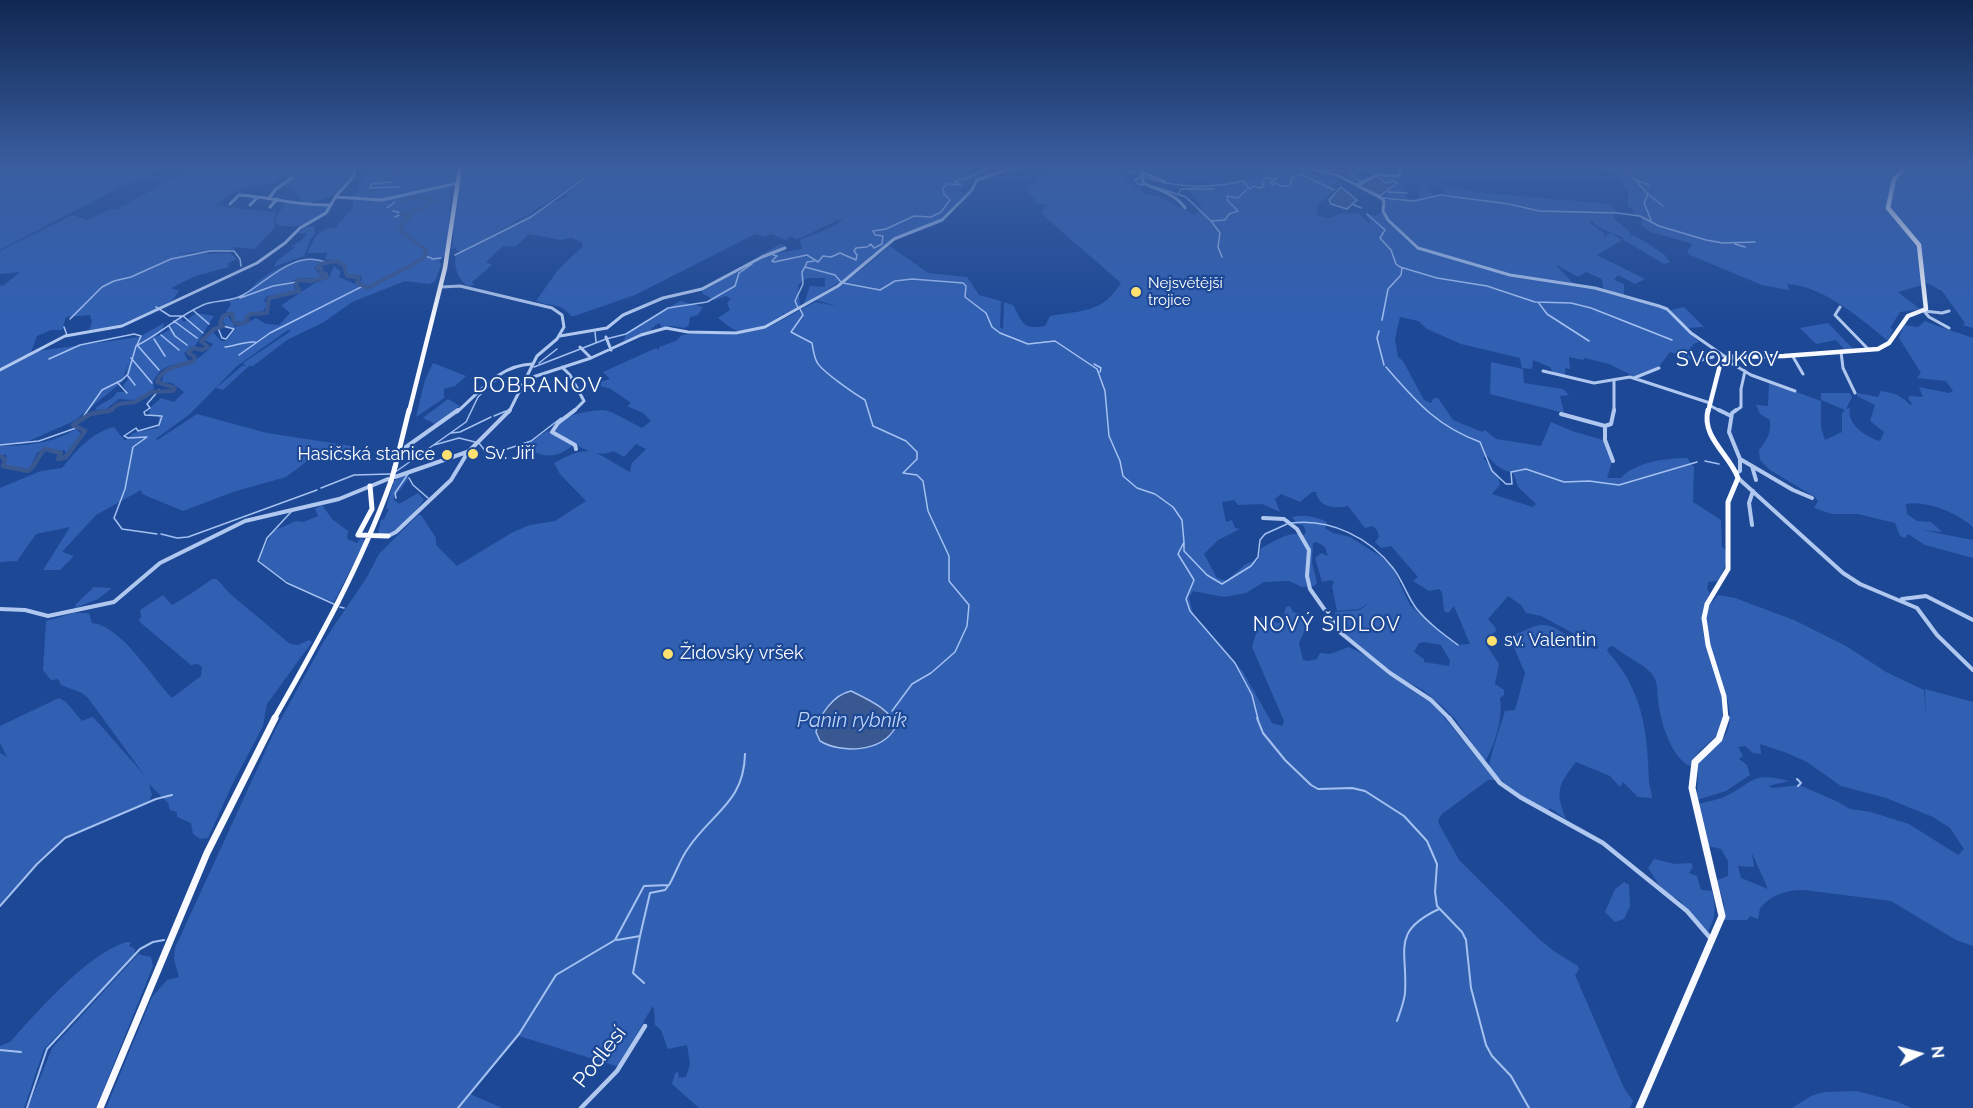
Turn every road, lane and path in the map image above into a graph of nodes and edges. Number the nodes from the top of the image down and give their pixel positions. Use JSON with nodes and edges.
{"nodes":[{"id":1,"x":316,"y":219,"type":"edge"},
{"id":2,"x":453,"y":219,"type":"edge"},
{"id":3,"x":942,"y":219,"type":"edge"},
{"id":4,"x":1387,"y":219,"type":"edge"},
{"id":5,"x":1897,"y":219,"type":"edge"},
{"id":6,"x":785,"y":248,"type":"dead end"},
{"id":7,"x":441,"y":287,"type":"junction"},
{"id":8,"x":1840,"y":307,"type":"dead end"},
{"id":9,"x":1949,"y":310,"type":"dead end"},
{"id":10,"x":1924,"y":311,"type":"junction"},
{"id":11,"x":1949,"y":328,"type":"dead end"},
{"id":12,"x":560,"y":336,"type":"junction"},
{"id":13,"x":607,"y":338,"type":"dead end"},
{"id":14,"x":581,"y":348,"type":"dead end"},
{"id":15,"x":611,"y":350,"type":"junction"},
{"id":16,"x":1869,"y":350,"type":"junction"},
{"id":17,"x":1841,"y":352,"type":"junction"},
{"id":18,"x":1718,"y":353,"type":"junction"},
{"id":19,"x":1792,"y":355,"type":"junction"},
{"id":20,"x":1733,"y":356,"type":"junction"},
{"id":21,"x":1713,"y":357,"type":"junction"},
{"id":22,"x":591,"y":358,"type":"junction"},
{"id":23,"x":1727,"y":358,"type":"junction"},
{"id":24,"x":1731,"y":363,"type":"junction"},
{"id":25,"x":532,"y":364,"type":"junction"},
{"id":26,"x":1696,"y":364,"type":"dead end"},
{"id":27,"x":1720,"y":364,"type":"junction"},
{"id":28,"x":562,"y":367,"type":"junction"},
{"id":29,"x":1659,"y":368,"type":"dead end"},
{"id":30,"x":0,"y":370,"type":"edge"},
{"id":31,"x":1543,"y":371,"type":"dead end"},
{"id":32,"x":1745,"y":371,"type":"junction"},
{"id":33,"x":1803,"y":374,"type":"dead end"},
{"id":34,"x":1634,"y":378,"type":"junction"},
{"id":35,"x":524,"y":380,"type":"junction"},
{"id":36,"x":1614,"y":380,"type":"junction"},
{"id":37,"x":1795,"y":391,"type":"dead end"},
{"id":38,"x":1855,"y":393,"type":"dead end"},
{"id":39,"x":1709,"y":404,"type":"junction"},
{"id":40,"x":1561,"y":414,"type":"dead end"},
{"id":41,"x":1732,"y":416,"type":"junction"},
{"id":42,"x":1605,"y":426,"type":"junction"},
{"id":43,"x":406,"y":447,"type":"dead end"},
{"id":44,"x":576,"y":449,"type":"dead end"},
{"id":45,"x":468,"y":452,"type":"junction"},
{"id":46,"x":1740,"y":459,"type":"junction"},
{"id":47,"x":1612,"y":461,"type":"dead end"},
{"id":48,"x":1752,"y":465,"type":"junction"},
{"id":49,"x":1737,"y":475,"type":"junction"},
{"id":50,"x":391,"y":479,"type":"junction"},
{"id":51,"x":1756,"y":480,"type":"dead end"},
{"id":52,"x":370,"y":486,"type":"junction"},
{"id":53,"x":1753,"y":491,"type":"junction"},
{"id":54,"x":1812,"y":498,"type":"dead end"},
{"id":55,"x":1263,"y":518,"type":"dead end"},
{"id":56,"x":1752,"y":525,"type":"dead end"},
{"id":57,"x":371,"y":537,"type":"junction"},
{"id":58,"x":388,"y":537,"type":"joint"},
{"id":59,"x":1900,"y":599,"type":"junction"},
{"id":60,"x":0,"y":609,"type":"edge"},
{"id":61,"x":1973,"y":620,"type":"edge"},
{"id":62,"x":1973,"y":670,"type":"edge"},
{"id":63,"x":1712,"y":941,"type":"junction"},
{"id":64,"x":645,"y":1026,"type":"dead end"},
{"id":65,"x":100,"y":1108,"type":"edge"},
{"id":66,"x":581,"y":1108,"type":"edge"},
{"id":67,"x":1639,"y":1108,"type":"edge"}],
"edges":[{"from":1,"to":30,"type":"street"},
{"from":2,"to":7,"type":"main road"},
{"from":3,"to":15,"type":"street"},
{"from":4,"to":18,"type":"street"},
{"from":5,"to":10,"type":"main road"},
{"from":6,"to":12,"type":"street"},
{"from":7,"to":12,"type":"street"},
{"from":7,"to":50,"type":"main road","bridge":true},
{"from":8,"to":16,"type":"street"},
{"from":9,"to":10,"type":"street"},
{"from":10,"to":11,"type":"street"},
{"from":10,"to":16,"type":"main road"},
{"from":12,"to":25,"type":"street"},
{"from":13,"to":15,"type":"street"},
{"from":14,"to":22,"type":"street"},
{"from":15,"to":22,"type":"street"},
{"from":16,"to":17,"type":"main road"},
{"from":17,"to":19,"type":"main road"},
{"from":17,"to":38,"type":"street"},
{"from":18,"to":21,"type":"street"},
{"from":18,"to":23,"type":"street"},
{"from":19,"to":20,"type":"main road"},
{"from":19,"to":33,"type":"street"},
{"from":20,"to":23,"type":"main road"},
{"from":20,"to":24,"type":"street"},
{"from":21,"to":26,"type":"street"},
{"from":21,"to":27,"type":"street"},
{"from":22,"to":28,"type":"street"},
{"from":23,"to":27,"type":"main road"},
{"from":24,"to":27,"type":"street"},
{"from":24,"to":32,"type":"street"},
{"from":25,"to":35,"type":"street"},
{"from":25,"to":43,"type":"street"},
{"from":27,"to":39,"type":"main road"},
{"from":28,"to":35,"type":"street"},
{"from":28,"to":44,"type":"street"},
{"from":29,"to":34,"type":"street"},
{"from":31,"to":36,"type":"street"},
{"from":32,"to":37,"type":"street"},
{"from":32,"to":41,"type":"street"},
{"from":34,"to":36,"type":"street"},
{"from":34,"to":39,"type":"street"},
{"from":35,"to":45,"type":"street"},
{"from":36,"to":42,"type":"street"},
{"from":39,"to":41,"type":"street"},
{"from":39,"to":49,"type":"main road"},
{"from":40,"to":42,"type":"street"},
{"from":41,"to":46,"type":"street"},
{"from":42,"to":47,"type":"street"},
{"from":45,"to":50,"type":"street"},
{"from":45,"to":58,"type":"street"},
{"from":46,"to":48,"type":"street"},
{"from":46,"to":49,"type":"street"},
{"from":48,"to":51,"type":"street"},
{"from":48,"to":54,"type":"street"},
{"from":49,"to":53,"type":"street"},
{"from":49,"to":63,"type":"main road"},
{"from":50,"to":52,"type":"street"},
{"from":50,"to":57,"type":"main road"},
{"from":52,"to":57,"type":"main road"},
{"from":52,"to":60,"type":"street"},
{"from":53,"to":56,"type":"street"},
{"from":53,"to":59,"type":"street"},
{"from":55,"to":63,"type":"street"},
{"from":57,"to":58,"type":"main road"},
{"from":57,"to":65,"type":"main road"},
{"from":59,"to":61,"type":"street"},
{"from":59,"to":62,"type":"street"},
{"from":63,"to":67,"type":"main road"},
{"from":64,"to":66,"type":"street","name":"Podlesí"}]}
